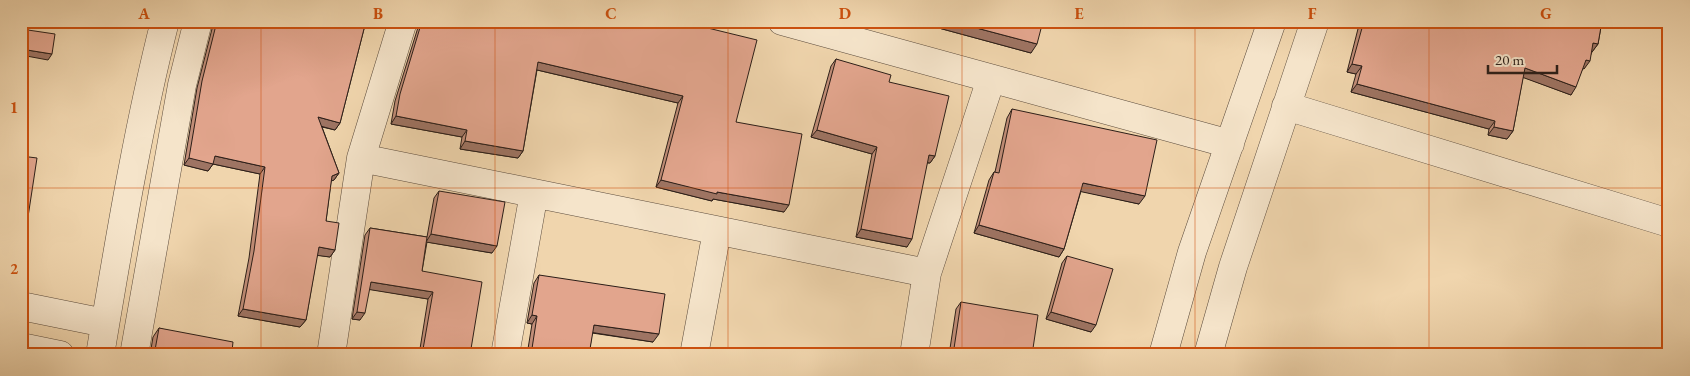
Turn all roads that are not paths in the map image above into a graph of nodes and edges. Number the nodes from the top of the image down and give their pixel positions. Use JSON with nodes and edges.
{"nodes":[{"id":1,"x":165,"y":21,"type":"edge"},
{"id":2,"x":198,"y":21,"type":"edge"},
{"id":3,"x":403,"y":21,"type":"edge"},
{"id":4,"x":782,"y":21,"type":"edge"},
{"id":5,"x":1272,"y":21,"type":"edge"},
{"id":6,"x":1315,"y":21,"type":"edge"},
{"id":7,"x":991,"y":79,"type":"junction"},
{"id":8,"x":1286,"y":106,"type":"junction"},
{"id":9,"x":1230,"y":144,"type":"junction"},
{"id":10,"x":361,"y":158,"type":"junction"},
{"id":11,"x":534,"y":193,"type":"junction"},
{"id":12,"x":1669,"y":223,"type":"edge"},
{"id":13,"x":717,"y":230,"type":"junction"},
{"id":14,"x":927,"y":273,"type":"junction"},
{"id":15,"x":21,"y":306,"type":"edge"},
{"id":16,"x":105,"y":323,"type":"junction"},
{"id":17,"x":21,"y":347,"type":"edge"},
{"id":18,"x":60,"y":355,"type":"edge"},
{"id":19,"x":100,"y":355,"type":"edge"},
{"id":20,"x":134,"y":355,"type":"edge"},
{"id":21,"x":331,"y":355,"type":"edge"},
{"id":22,"x":505,"y":355,"type":"edge"},
{"id":23,"x":694,"y":355,"type":"edge"},
{"id":24,"x":914,"y":355,"type":"edge"},
{"id":25,"x":1163,"y":355,"type":"edge"},
{"id":26,"x":1208,"y":355,"type":"edge"}],
"edges":[{"from":1,"to":16,"type":"street"},
{"from":2,"to":20,"type":"street"},
{"from":3,"to":10,"type":"street"},
{"from":4,"to":7,"type":"street"},
{"from":5,"to":9,"type":"street"},
{"from":6,"to":8,"type":"street"},
{"from":7,"to":9,"type":"street"},
{"from":7,"to":14,"type":"street"},
{"from":8,"to":12,"type":"street"},
{"from":8,"to":26,"type":"street"},
{"from":9,"to":25,"type":"street"},
{"from":10,"to":11,"type":"street"},
{"from":10,"to":21,"type":"street"},
{"from":11,"to":13,"type":"street"},
{"from":11,"to":22,"type":"street"},
{"from":13,"to":14,"type":"street"},
{"from":13,"to":23,"type":"street"},
{"from":14,"to":24,"type":"street"},
{"from":15,"to":16,"type":"street"},
{"from":16,"to":19,"type":"street"},
{"from":17,"to":18,"type":"street"}]}
